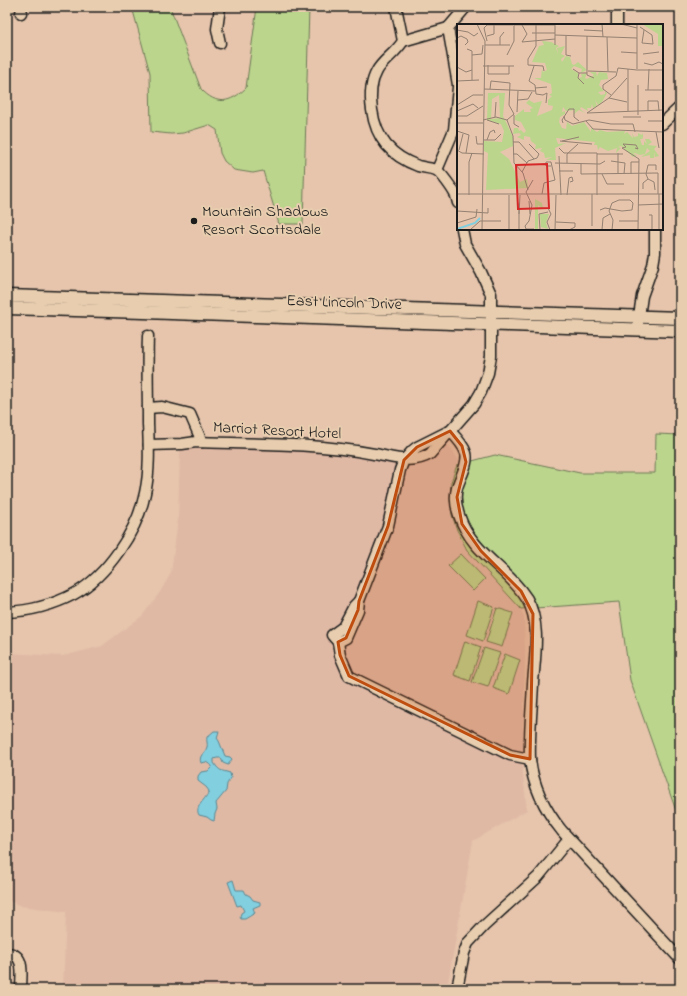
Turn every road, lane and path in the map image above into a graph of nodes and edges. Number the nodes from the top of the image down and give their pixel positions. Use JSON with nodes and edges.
{"nodes":[{"id":1,"x":220,"y":7,"type":"edge"},
{"id":2,"x":396,"y":7,"type":"edge"},
{"id":3,"x":466,"y":7,"type":"edge"},
{"id":4,"x":617,"y":7,"type":"edge"},
{"id":5,"x":617,"y":24,"type":"edge"},
{"id":6,"x":448,"y":28,"type":"junction"},
{"id":7,"x":403,"y":41,"type":"junction"},
{"id":8,"x":220,"y":43,"type":"dead end"},
{"id":9,"x":457,"y":80,"type":"edge"},
{"id":10,"x":457,"y":97,"type":"edge"},
{"id":11,"x":680,"y":107,"type":"edge"},
{"id":12,"x":663,"y":123,"type":"edge"},
{"id":13,"x":437,"y":170,"type":"junction"},
{"id":14,"x":457,"y":199,"type":"edge"},
{"id":15,"x":462,"y":230,"type":"edge"},
{"id":16,"x":655,"y":230,"type":"edge"},
{"id":17,"x":7,"y":296,"type":"edge"},
{"id":18,"x":192,"y":302,"type":"junction"},
{"id":19,"x":339,"y":307,"type":"junction"},
{"id":20,"x":7,"y":308,"type":"edge"},
{"id":21,"x":130,"y":311,"type":"junction"},
{"id":22,"x":492,"y":312,"type":"junction"},
{"id":23,"x":639,"y":317,"type":"junction"},
{"id":24,"x":680,"y":318,"type":"edge"},
{"id":25,"x":338,"y":320,"type":"junction"},
{"id":26,"x":492,"y":324,"type":"junction"},
{"id":27,"x":638,"y":330,"type":"junction"},
{"id":28,"x":680,"y":331,"type":"edge"},
{"id":29,"x":148,"y":336,"type":"dead end"},
{"id":30,"x":148,"y":408,"type":"junction"},
{"id":31,"x":175,"y":409,"type":"junction"},
{"id":32,"x":450,"y":430,"type":"junction"},
{"id":33,"x":199,"y":442,"type":"junction"},
{"id":34,"x":149,"y":445,"type":"junction"},
{"id":35,"x":404,"y":460,"type":"junction"},
{"id":36,"x":7,"y":612,"type":"edge"},
{"id":37,"x":530,"y":759,"type":"junction"},
{"id":38,"x":569,"y":839,"type":"junction"},
{"id":39,"x":7,"y":953,"type":"edge"},
{"id":40,"x":680,"y":959,"type":"edge"},
{"id":41,"x":21,"y":989,"type":"edge"},
{"id":42,"x":457,"y":989,"type":"edge"}],
"edges":[{"from":1,"to":8,"type":"street"},
{"from":2,"to":7,"type":"street"},
{"from":3,"to":6,"type":"street"},
{"from":4,"to":5,"type":"street"},
{"from":6,"to":7,"type":"street"},
{"from":6,"to":9,"type":"street"},
{"from":7,"to":13,"type":"street"},
{"from":10,"to":13,"type":"street"},
{"from":11,"to":12,"type":"street"},
{"from":13,"to":14,"type":"street"},
{"from":15,"to":22,"type":"street"},
{"from":16,"to":23,"type":"street"},
{"from":17,"to":18,"type":"main road","name":"East Lincoln Drive"},
{"from":18,"to":19,"type":"main road","name":"East Lincoln Drive"},
{"from":18,"to":21,"type":"main road"},
{"from":19,"to":22,"type":"main road","name":"East Lincoln Drive"},
{"from":19,"to":25,"type":"main road"},
{"from":20,"to":21,"type":"main road","name":"East Lincoln Drive"},
{"from":21,"to":25,"type":"main road","name":"East Lincoln Drive"},
{"from":22,"to":23,"type":"main road","name":"East Lincoln Drive"},
{"from":22,"to":26,"type":"street"},
{"from":23,"to":24,"type":"main road","name":"East Lincoln Drive"},
{"from":23,"to":27,"type":"street"},
{"from":25,"to":26,"type":"main road","name":"East Lincoln Drive"},
{"from":26,"to":27,"type":"main road","name":"East Lincoln Drive"},
{"from":26,"to":32,"type":"street"},
{"from":27,"to":28,"type":"main road","name":"East Lincoln Drive"},
{"from":29,"to":30,"type":"street"},
{"from":30,"to":31,"type":"street"},
{"from":30,"to":34,"type":"street"},
{"from":31,"to":33,"type":"street"},
{"from":31,"to":33,"type":"street"},
{"from":32,"to":35,"type":"street"},
{"from":32,"to":37,"type":"street"},
{"from":33,"to":34,"type":"street","name":"Marriot Resort Hotel"},
{"from":33,"to":35,"type":"street","name":"Marriot Resort Hotel"},
{"from":34,"to":36,"type":"street"},
{"from":35,"to":37,"type":"street"},
{"from":37,"to":38,"type":"street"},
{"from":38,"to":40,"type":"street"},
{"from":38,"to":42,"type":"street"},
{"from":39,"to":41,"type":"street"}]}
